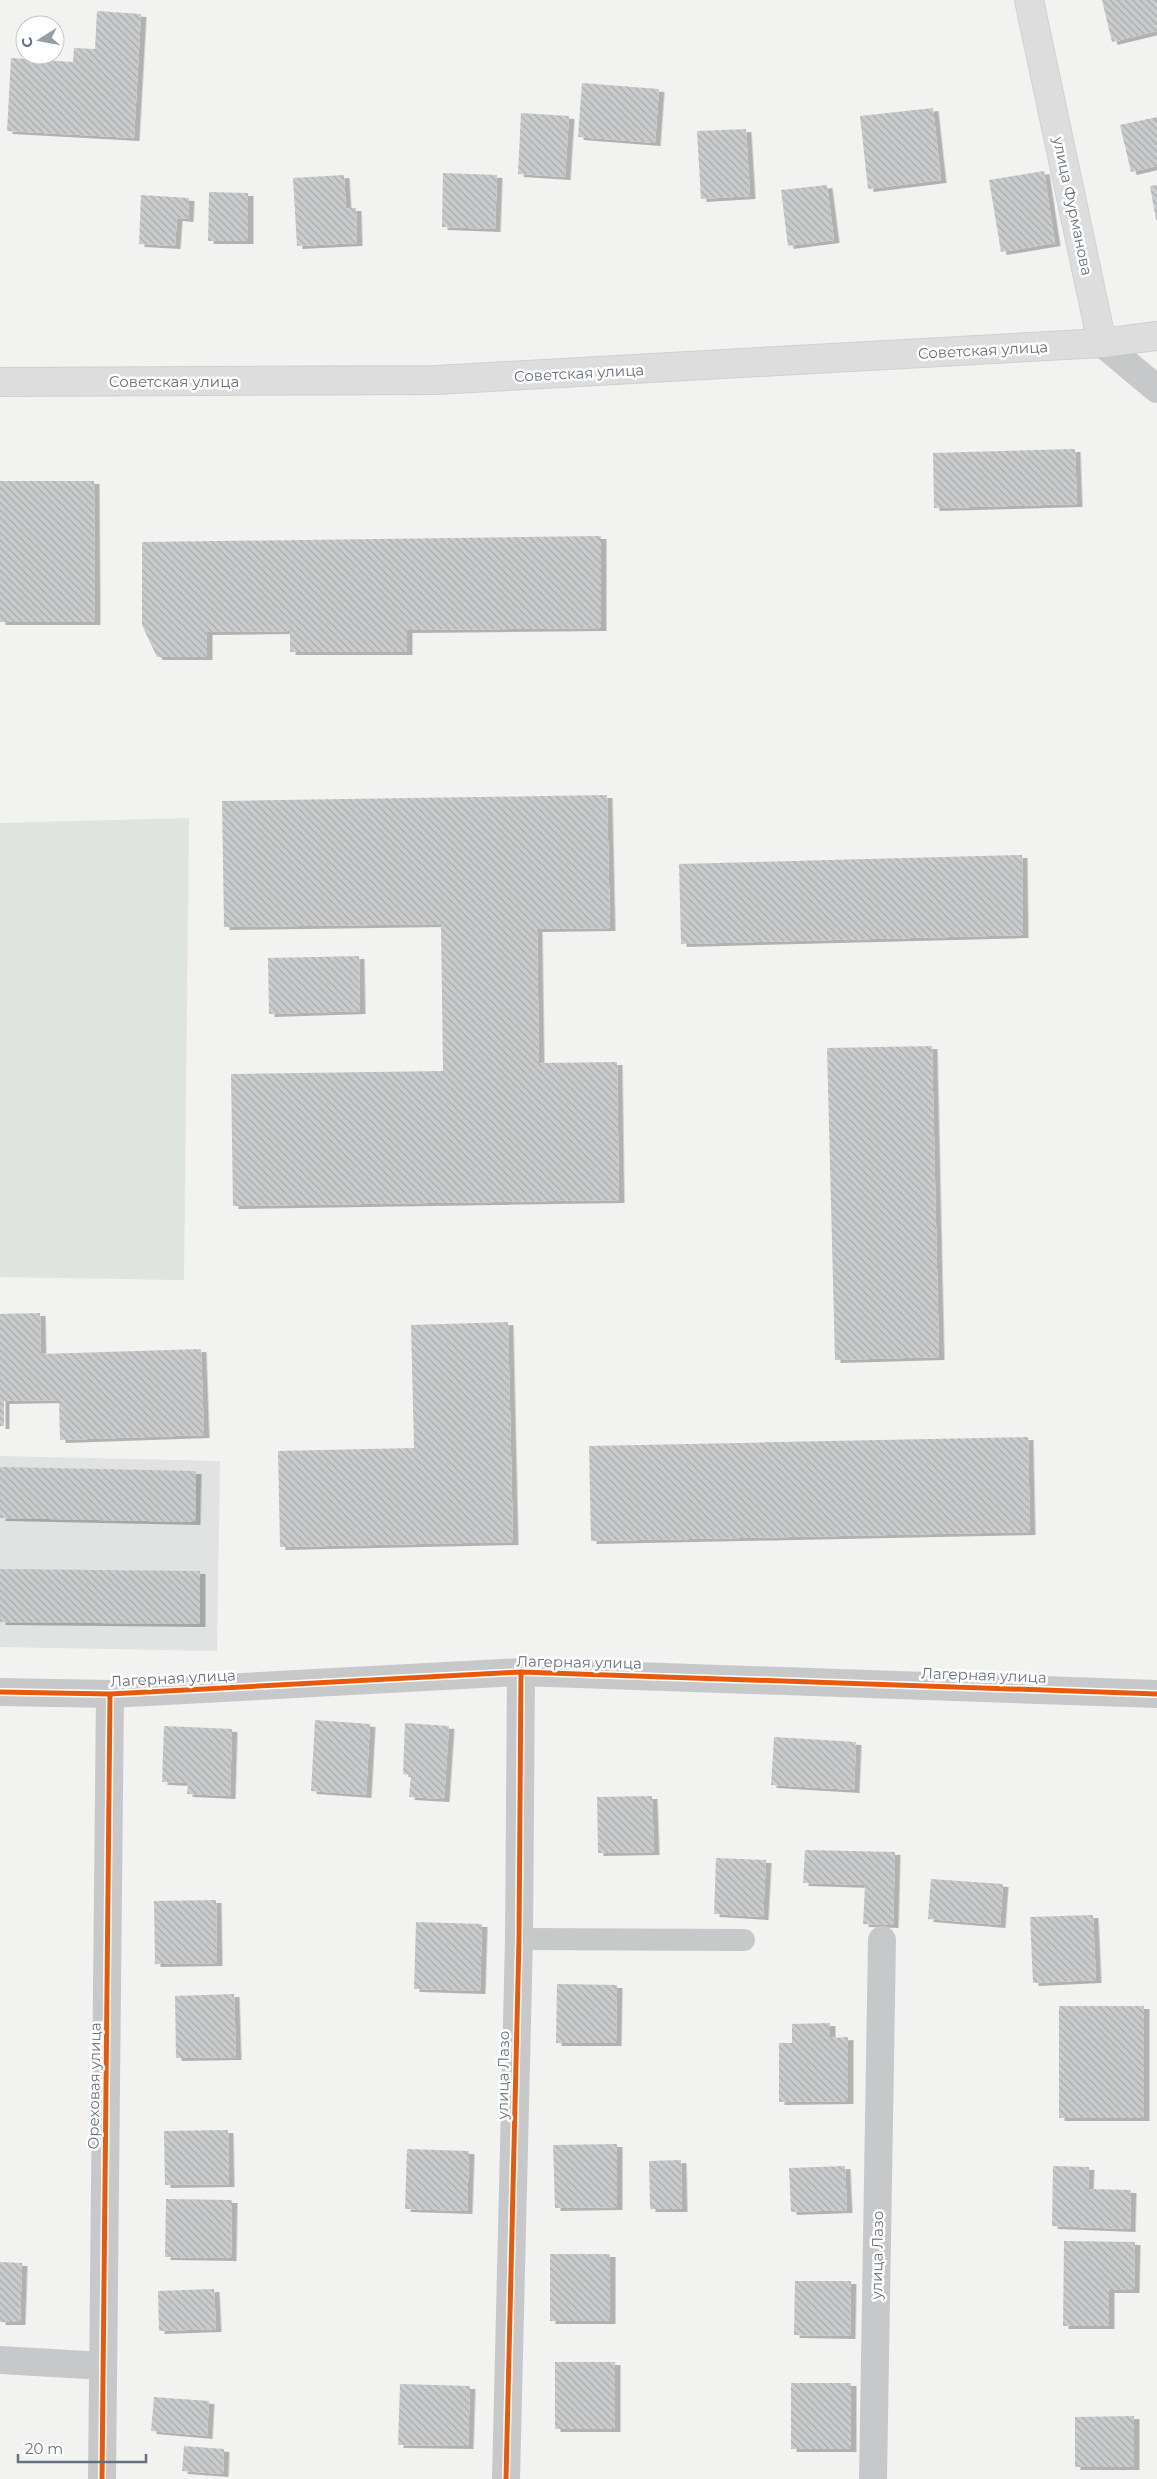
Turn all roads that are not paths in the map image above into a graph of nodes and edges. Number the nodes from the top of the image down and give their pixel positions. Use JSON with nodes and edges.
{"nodes":[{"id":1,"x":1029,"y":0,"type":"edge"},
{"id":2,"x":1157,"y":336,"type":"edge"},
{"id":3,"x":1102,"y":343,"type":"junction"},
{"id":4,"x":0,"y":382,"type":"edge"},
{"id":5,"x":1157,"y":389,"type":"edge"},
{"id":6,"x":521,"y":1672,"type":"junction"},
{"id":7,"x":0,"y":1692,"type":"edge"},
{"id":8,"x":110,"y":1694,"type":"junction"},
{"id":9,"x":1157,"y":1694,"type":"edge"},
{"id":10,"x":519,"y":1939,"type":"junction"},
{"id":11,"x":744,"y":1940,"type":"dead end"},
{"id":12,"x":882,"y":1940,"type":"dead end"},
{"id":13,"x":0,"y":2360,"type":"edge"},
{"id":14,"x":103,"y":2366,"type":"junction"},
{"id":15,"x":102,"y":2479,"type":"edge"},
{"id":16,"x":506,"y":2479,"type":"edge"},
{"id":17,"x":874,"y":2479,"type":"edge"}],
"edges":[{"from":1,"to":3,"type":"main road","name":"улица Фурманова"},
{"from":2,"to":3,"type":"main road","name":"Советская улица"},
{"from":3,"to":4,"type":"main road","name":"Советская улица"},
{"from":3,"to":5,"type":"street"},
{"from":6,"to":8,"type":"street","name":"Лагерная улица"},
{"from":6,"to":9,"type":"street","name":"Лагерная улица"},
{"from":6,"to":10,"type":"street","name":"улица Лазо"},
{"from":7,"to":8,"type":"street","name":"Лагерная улица"},
{"from":8,"to":14,"type":"street","name":"Ореховая улица"},
{"from":10,"to":11,"type":"lane"},
{"from":10,"to":16,"type":"street","name":"улица Лазо"},
{"from":12,"to":17,"type":"street","name":"улица Лазо"},
{"from":13,"to":14,"type":"street"},
{"from":14,"to":15,"type":"street","name":"Ореховая улица"}]}
